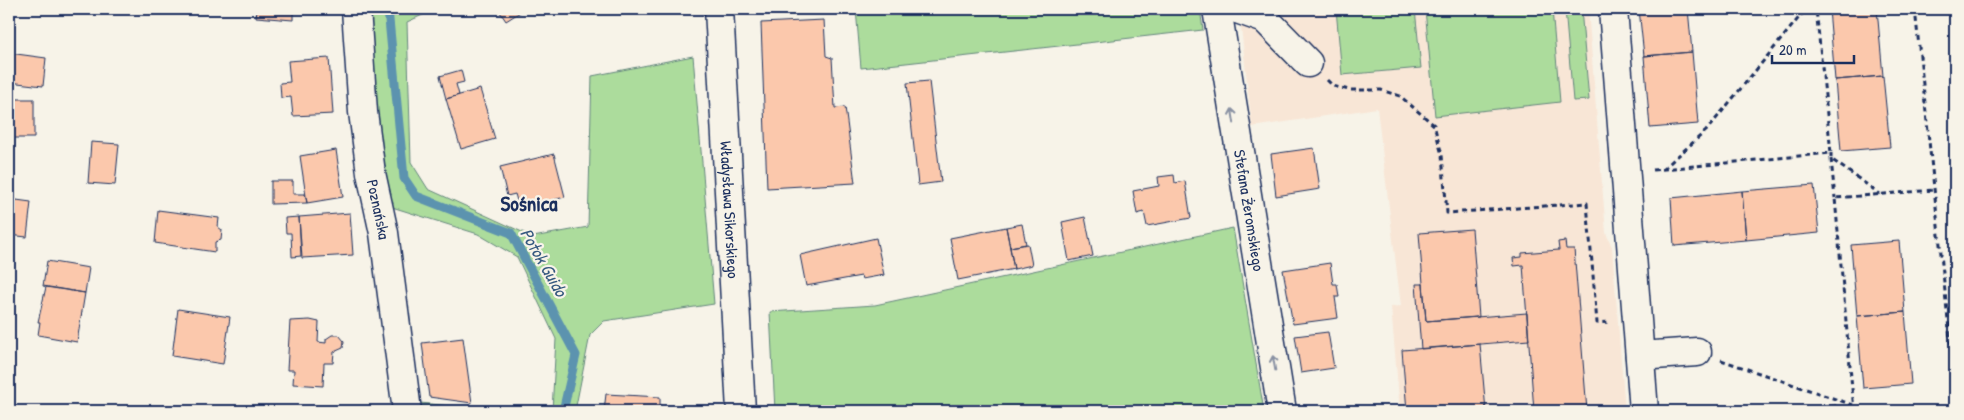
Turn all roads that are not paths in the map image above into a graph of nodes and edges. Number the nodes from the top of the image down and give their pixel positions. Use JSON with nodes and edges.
{"nodes":[{"id":1,"x":356,"y":9,"type":"edge"},
{"id":2,"x":718,"y":9,"type":"edge"},
{"id":3,"x":1217,"y":9,"type":"edge"},
{"id":4,"x":1237,"y":9,"type":"edge"},
{"id":5,"x":1613,"y":9,"type":"edge"},
{"id":6,"x":1308,"y":63,"type":"road end"},
{"id":7,"x":1697,"y":352,"type":"road end"},
{"id":8,"x":1640,"y":356,"type":"junction"},
{"id":9,"x":407,"y":411,"type":"edge"},
{"id":10,"x":741,"y":411,"type":"edge"},
{"id":11,"x":1282,"y":411,"type":"edge"},
{"id":12,"x":1644,"y":411,"type":"edge"}],
"edges":[{"from":1,"to":9,"type":"street","name":"Poznańska"},
{"from":2,"to":10,"type":"street","name":"Władysława Sikorskiego"},
{"from":11,"to":3,"type":"street","name":"Stefana Żeromskiego","one_way":true},
{"from":4,"to":6,"type":"street"},
{"from":5,"to":8,"type":"street"},
{"from":7,"to":8,"type":"street"},
{"from":8,"to":12,"type":"street"}]}
